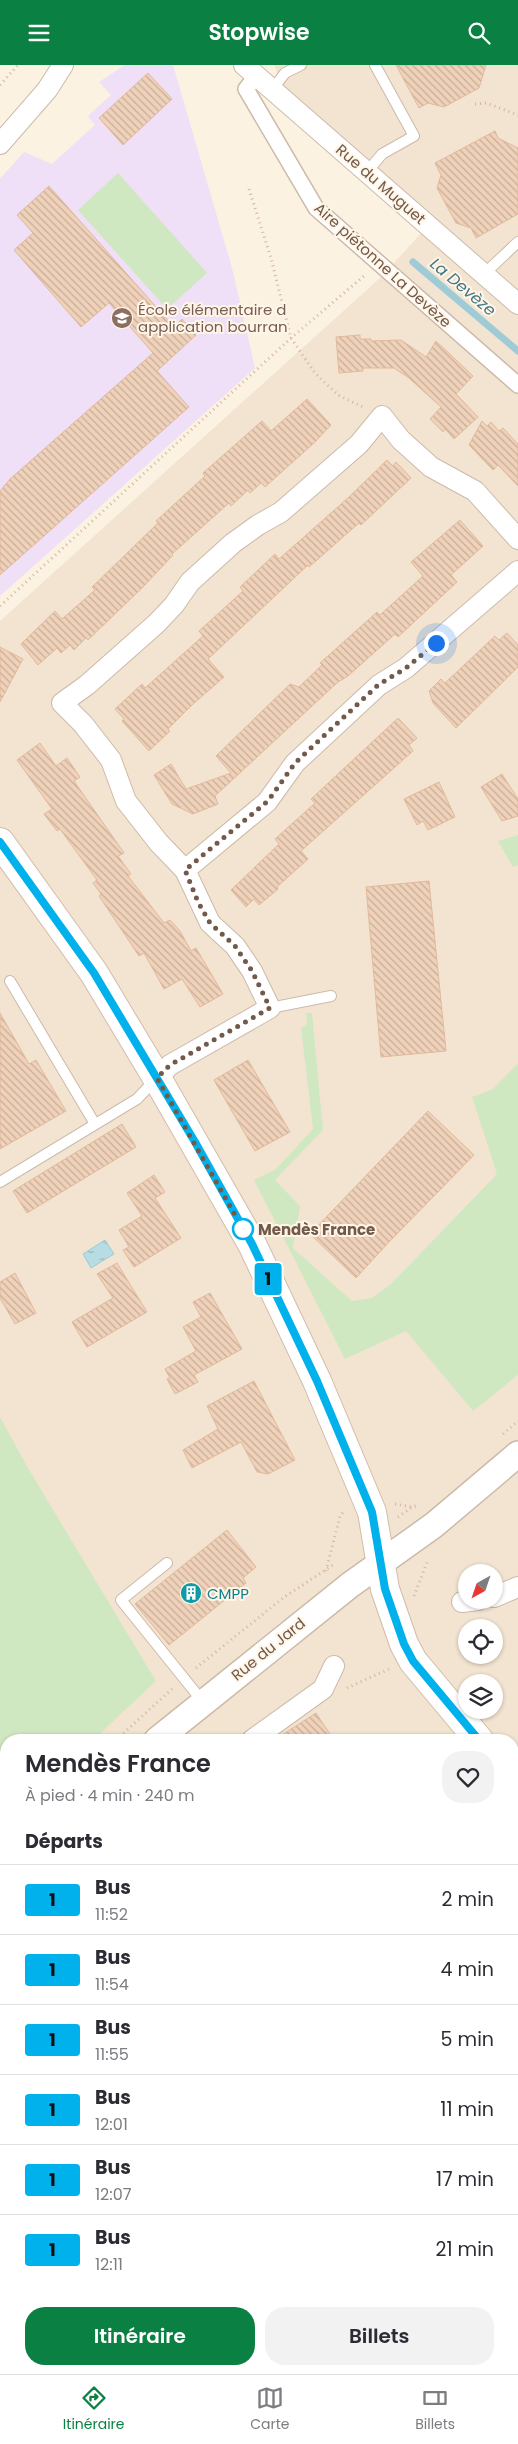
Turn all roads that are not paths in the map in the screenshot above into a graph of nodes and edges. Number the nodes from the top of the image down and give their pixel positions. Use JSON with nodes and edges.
{"nodes":[{"id":1,"x":63,"y":65,"type":"edge"},
{"id":2,"x":301,"y":65,"type":"edge"},
{"id":3,"x":375,"y":65,"type":"edge"},
{"id":4,"x":250,"y":70,"type":"edge"},
{"id":5,"x":272,"y":90,"type":"junction"},
{"id":6,"x":0,"y":144,"type":"edge"},
{"id":7,"x":366,"y":172,"type":"junction"},
{"id":8,"x":518,"y":242,"type":"edge"},
{"id":9,"x":484,"y":274,"type":"junction"},
{"id":10,"x":518,"y":304,"type":"edge"},
{"id":11,"x":518,"y":385,"type":"edge"},
{"id":12,"x":518,"y":539,"type":"edge"},
{"id":13,"x":518,"y":571,"type":"edge"},
{"id":14,"x":0,"y":841,"type":"edge"},
{"id":15,"x":185,"y":870,"type":"junction"},
{"id":16,"x":10,"y":981,"type":"dead end"},
{"id":17,"x":331,"y":996,"type":"dead end"},
{"id":18,"x":270,"y":1008,"type":"junction"},
{"id":19,"x":157,"y":1078,"type":"junction"},
{"id":20,"x":95,"y":1125,"type":"junction"},
{"id":21,"x":0,"y":1182,"type":"edge"},
{"id":22,"x":518,"y":1454,"type":"edge"},
{"id":23,"x":381,"y":1561,"type":"junction"},
{"id":24,"x":167,"y":1563,"type":"dead end"},
{"id":25,"x":518,"y":1587,"type":"edge"},
{"id":26,"x":503,"y":1593,"type":"edge"},
{"id":27,"x":334,"y":1666,"type":"dead end"},
{"id":28,"x":203,"y":1702,"type":"junction"},
{"id":29,"x":165,"y":1734,"type":"edge"},
{"id":30,"x":260,"y":1734,"type":"edge"},
{"id":31,"x":474,"y":1734,"type":"edge"}],
"edges":[{"from":1,"to":6,"type":"street"},
{"from":2,"to":5,"type":"lane"},
{"from":3,"to":7,"type":"lane"},
{"from":4,"to":5,"type":"street","name":"Rue du Muguet"},
{"from":4,"to":11,"type":"street","name":"Aire piétonne La Devèze"},
{"from":5,"to":7,"type":"street","name":"Rue du Muguet"},
{"from":7,"to":9,"type":"street","name":"Rue du Muguet"},
{"from":8,"to":9,"type":"lane"},
{"from":9,"to":10,"type":"street","name":"Rue du Muguet"},
{"from":12,"to":15,"type":"street"},
{"from":13,"to":15,"type":"street"},
{"from":14,"to":19,"type":"main road"},
{"from":15,"to":18,"type":"street"},
{"from":16,"to":20,"type":"lane"},
{"from":17,"to":18,"type":"lane"},
{"from":18,"to":19,"type":"street"},
{"from":19,"to":20,"type":"lane"},
{"from":19,"to":23,"type":"main road"},
{"from":20,"to":21,"type":"lane"},
{"from":22,"to":23,"type":"street","name":"Rue du Jard"},
{"from":23,"to":28,"type":"street","name":"Rue du Jard"},
{"from":23,"to":31,"type":"main road"},
{"from":24,"to":28,"type":"lane"},
{"from":25,"to":26,"type":"street"},
{"from":27,"to":30,"type":"street"},
{"from":28,"to":29,"type":"street","name":"Rue du Jard"}]}
